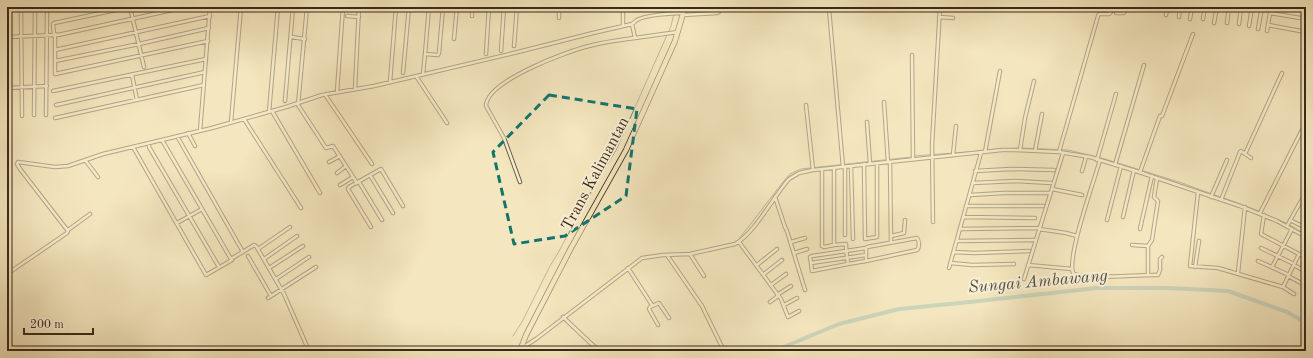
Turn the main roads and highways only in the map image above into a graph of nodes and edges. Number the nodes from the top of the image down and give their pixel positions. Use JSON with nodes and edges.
{"nodes":[{"id":1,"x":683,"y":12,"type":"edge"},
{"id":2,"x":520,"y":350,"type":"edge"}],
"edges":[{"from":1,"to":2,"type":"highway","name":"Trans Kalimantan"}]}
